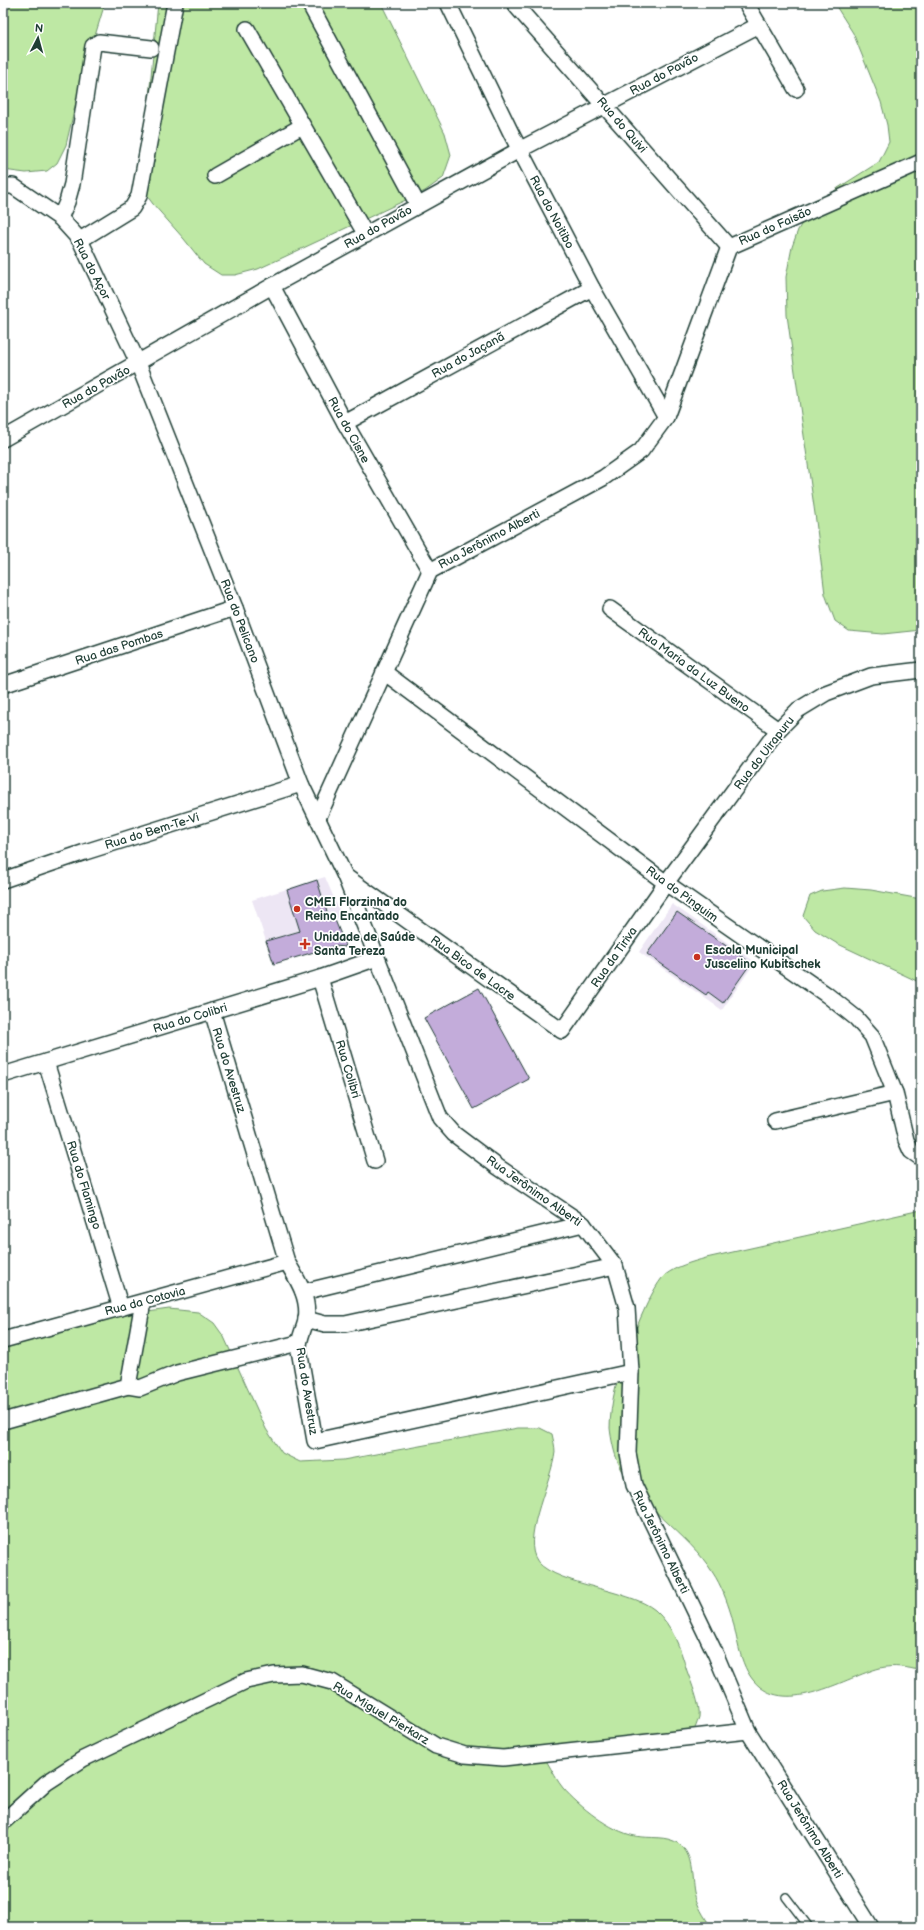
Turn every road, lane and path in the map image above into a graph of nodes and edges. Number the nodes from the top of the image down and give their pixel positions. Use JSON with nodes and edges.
{"nodes":[{"id":1,"x":174,"y":3,"type":"edge"},
{"id":2,"x":309,"y":3,"type":"edge"},
{"id":3,"x":448,"y":3,"type":"edge"},
{"id":4,"x":516,"y":3,"type":"edge"},
{"id":5,"x":746,"y":3,"type":"edge"},
{"id":6,"x":759,"y":25,"type":"junction"},
{"id":7,"x":247,"y":29,"type":"dead end"},
{"id":8,"x":151,"y":48,"type":"dead end"},
{"id":9,"x":796,"y":89,"type":"dead end"},
{"id":10,"x":605,"y":105,"type":"junction"},
{"id":11,"x":302,"y":126,"type":"junction"},
{"id":12,"x":520,"y":150,"type":"junction"},
{"id":13,"x":921,"y":162,"type":"edge"},
{"id":14,"x":215,"y":176,"type":"dead end"},
{"id":15,"x":3,"y":186,"type":"edge"},
{"id":16,"x":418,"y":205,"type":"junction"},
{"id":17,"x":60,"y":218,"type":"junction"},
{"id":18,"x":366,"y":234,"type":"junction"},
{"id":19,"x":80,"y":240,"type":"junction"},
{"id":20,"x":729,"y":247,"type":"junction"},
{"id":21,"x":272,"y":286,"type":"junction"},
{"id":22,"x":592,"y":288,"type":"junction"},
{"id":23,"x":138,"y":363,"type":"junction"},
{"id":24,"x":666,"y":416,"type":"junction"},
{"id":25,"x":345,"y":423,"type":"junction"},
{"id":26,"x":3,"y":439,"type":"edge"},
{"id":27,"x":430,"y":572,"type":"junction"},
{"id":28,"x":236,"y":608,"type":"junction"},
{"id":29,"x":610,"y":608,"type":"dead end"},
{"id":30,"x":921,"y":670,"type":"edge"},
{"id":31,"x":384,"y":672,"type":"junction"},
{"id":32,"x":3,"y":685,"type":"edge"},
{"id":33,"x":778,"y":730,"type":"junction"},
{"id":34,"x":301,"y":784,"type":"junction"},
{"id":35,"x":318,"y":818,"type":"junction"},
{"id":36,"x":344,"y":876,"type":"junction"},
{"id":37,"x":3,"y":880,"type":"edge"},
{"id":38,"x":666,"y":883,"type":"junction"},
{"id":39,"x":377,"y":958,"type":"junction"},
{"id":40,"x":320,"y":978,"type":"junction"},
{"id":41,"x":212,"y":1011,"type":"junction"},
{"id":42,"x":562,"y":1031,"type":"joint"},
{"id":43,"x":46,"y":1062,"type":"junction"},
{"id":44,"x":3,"y":1075,"type":"edge"},
{"id":45,"x":895,"y":1093,"type":"junction"},
{"id":46,"x":775,"y":1121,"type":"dead end"},
{"id":47,"x":921,"y":1158,"type":"edge"},
{"id":48,"x":375,"y":1161,"type":"dead end"},
{"id":49,"x":584,"y":1224,"type":"junction"},
{"id":50,"x":287,"y":1262,"type":"junction"},
{"id":51,"x":615,"y":1266,"type":"junction"},
{"id":52,"x":303,"y":1292,"type":"junction"},
{"id":53,"x":143,"y":1302,"type":"junction"},
{"id":54,"x":121,"y":1308,"type":"junction"},
{"id":55,"x":306,"y":1319,"type":"junction"},
{"id":56,"x":3,"y":1340,"type":"edge"},
{"id":57,"x":298,"y":1343,"type":"junction"},
{"id":58,"x":631,"y":1372,"type":"junction"},
{"id":59,"x":128,"y":1386,"type":"junction"},
{"id":60,"x":3,"y":1421,"type":"edge"},
{"id":61,"x":748,"y":1731,"type":"junction"},
{"id":62,"x":3,"y":1822,"type":"edge"},
{"id":63,"x":786,"y":1897,"type":"dead end"},
{"id":64,"x":809,"y":1927,"type":"edge"},
{"id":65,"x":871,"y":1927,"type":"edge"}],
"edges":[{"from":1,"to":19,"type":"street"},
{"from":2,"to":16,"type":"street"},
{"from":3,"to":12,"type":"street","name":"Rua do Noitibo"},
{"from":4,"to":10,"type":"street","name":"Rua do Quivi"},
{"from":5,"to":6,"type":"street"},
{"from":6,"to":9,"type":"street"},
{"from":6,"to":10,"type":"street","name":"Rua do Pavão"},
{"from":7,"to":11,"type":"street"},
{"from":8,"to":17,"type":"street"},
{"from":10,"to":12,"type":"street","name":"Rua do Pavão"},
{"from":10,"to":20,"type":"street","name":"Rua do Quivi"},
{"from":11,"to":14,"type":"street"},
{"from":11,"to":18,"type":"street"},
{"from":12,"to":16,"type":"street","name":"Rua do Pavão"},
{"from":12,"to":22,"type":"street","name":"Rua do Noitibo"},
{"from":13,"to":20,"type":"street","name":"Rua do Faisão"},
{"from":15,"to":17,"type":"street","name":"Rua do Açor"},
{"from":16,"to":18,"type":"street","name":"Rua do Pavão"},
{"from":17,"to":19,"type":"street","name":"Rua do Açor"},
{"from":18,"to":21,"type":"street","name":"Rua do Pavão"},
{"from":19,"to":23,"type":"street","name":"Rua do Açor"},
{"from":20,"to":24,"type":"street","name":"Rua do Faisão"},
{"from":21,"to":23,"type":"street","name":"Rua do Pavão"},
{"from":21,"to":25,"type":"street","name":"Rua do Cisne"},
{"from":22,"to":24,"type":"street","name":"Rua do Noitibo"},
{"from":22,"to":25,"type":"street","name":"Rua do Jaçanã"},
{"from":23,"to":26,"type":"street","name":"Rua do Pavão"},
{"from":23,"to":28,"type":"street","name":"Rua do Pelicano"},
{"from":24,"to":27,"type":"street","name":"Rua Jerônimo Alberti"},
{"from":25,"to":27,"type":"street","name":"Rua do Cisne"},
{"from":27,"to":31,"type":"street","name":"Rua Jerônimo Alberti"},
{"from":28,"to":32,"type":"street","name":"Rua das Pombas"},
{"from":28,"to":34,"type":"street","name":"Rua do Pelicano"},
{"from":29,"to":33,"type":"street","name":"Rua Maria da Luz Bueno"},
{"from":30,"to":33,"type":"street","name":"Rua do Uirapuru"},
{"from":31,"to":35,"type":"street","name":"Rua Jerônimo Alberti"},
{"from":31,"to":38,"type":"street","name":"Rua do Pinguim"},
{"from":33,"to":38,"type":"street","name":"Rua do Uirapuru"},
{"from":34,"to":35,"type":"street","name":"Rua do Pelicano"},
{"from":34,"to":37,"type":"street","name":"Rua do Bem-Te-Vi"},
{"from":35,"to":36,"type":"street","name":"Rua do Pelicano"},
{"from":36,"to":39,"type":"street","name":"Rua Jerônimo Alberti"},
{"from":36,"to":42,"type":"street","name":"Rua Bico de Lacre"},
{"from":38,"to":42,"type":"street","name":"Rua da Tiriva"},
{"from":38,"to":45,"type":"street","name":"Rua do Pinguim"},
{"from":39,"to":40,"type":"street","name":"Rua do Colibri"},
{"from":39,"to":49,"type":"street","name":"Rua Jerônimo Alberti"},
{"from":40,"to":41,"type":"street","name":"Rua do Colibri"},
{"from":40,"to":48,"type":"street","name":"Rua Colibri"},
{"from":41,"to":43,"type":"street","name":"Rua do Colibri"},
{"from":41,"to":50,"type":"street","name":"Rua do Avestruz"},
{"from":43,"to":44,"type":"street","name":"Rua do Colibri"},
{"from":43,"to":54,"type":"street","name":"Rua do Flamingo"},
{"from":45,"to":46,"type":"street"},
{"from":45,"to":47,"type":"street","name":"Rua do Pinguim"},
{"from":49,"to":51,"type":"street","name":"Rua Jerônimo Alberti"},
{"from":49,"to":52,"type":"street"},
{"from":50,"to":52,"type":"street","name":"Rua do Avestruz"},
{"from":50,"to":53,"type":"street","name":"Rua da Cotovia"},
{"from":51,"to":55,"type":"street"},
{"from":51,"to":58,"type":"street","name":"Rua Jerônimo Alberti"},
{"from":52,"to":55,"type":"street","name":"Rua do Avestruz"},
{"from":53,"to":54,"type":"street","name":"Rua da Cotovia"},
{"from":53,"to":59,"type":"street"},
{"from":54,"to":56,"type":"street","name":"Rua da Cotovia"},
{"from":55,"to":57,"type":"street","name":"Rua do Avestruz"},
{"from":57,"to":58,"type":"street","name":"Rua do Avestruz"},
{"from":57,"to":59,"type":"street"},
{"from":58,"to":61,"type":"street","name":"Rua Jerônimo Alberti"},
{"from":59,"to":60,"type":"street"},
{"from":61,"to":62,"type":"street","name":"Rua Miguel Pierkarz"},
{"from":61,"to":65,"type":"street","name":"Rua Jerônimo Alberti"},
{"from":63,"to":64,"type":"lane"}]}
